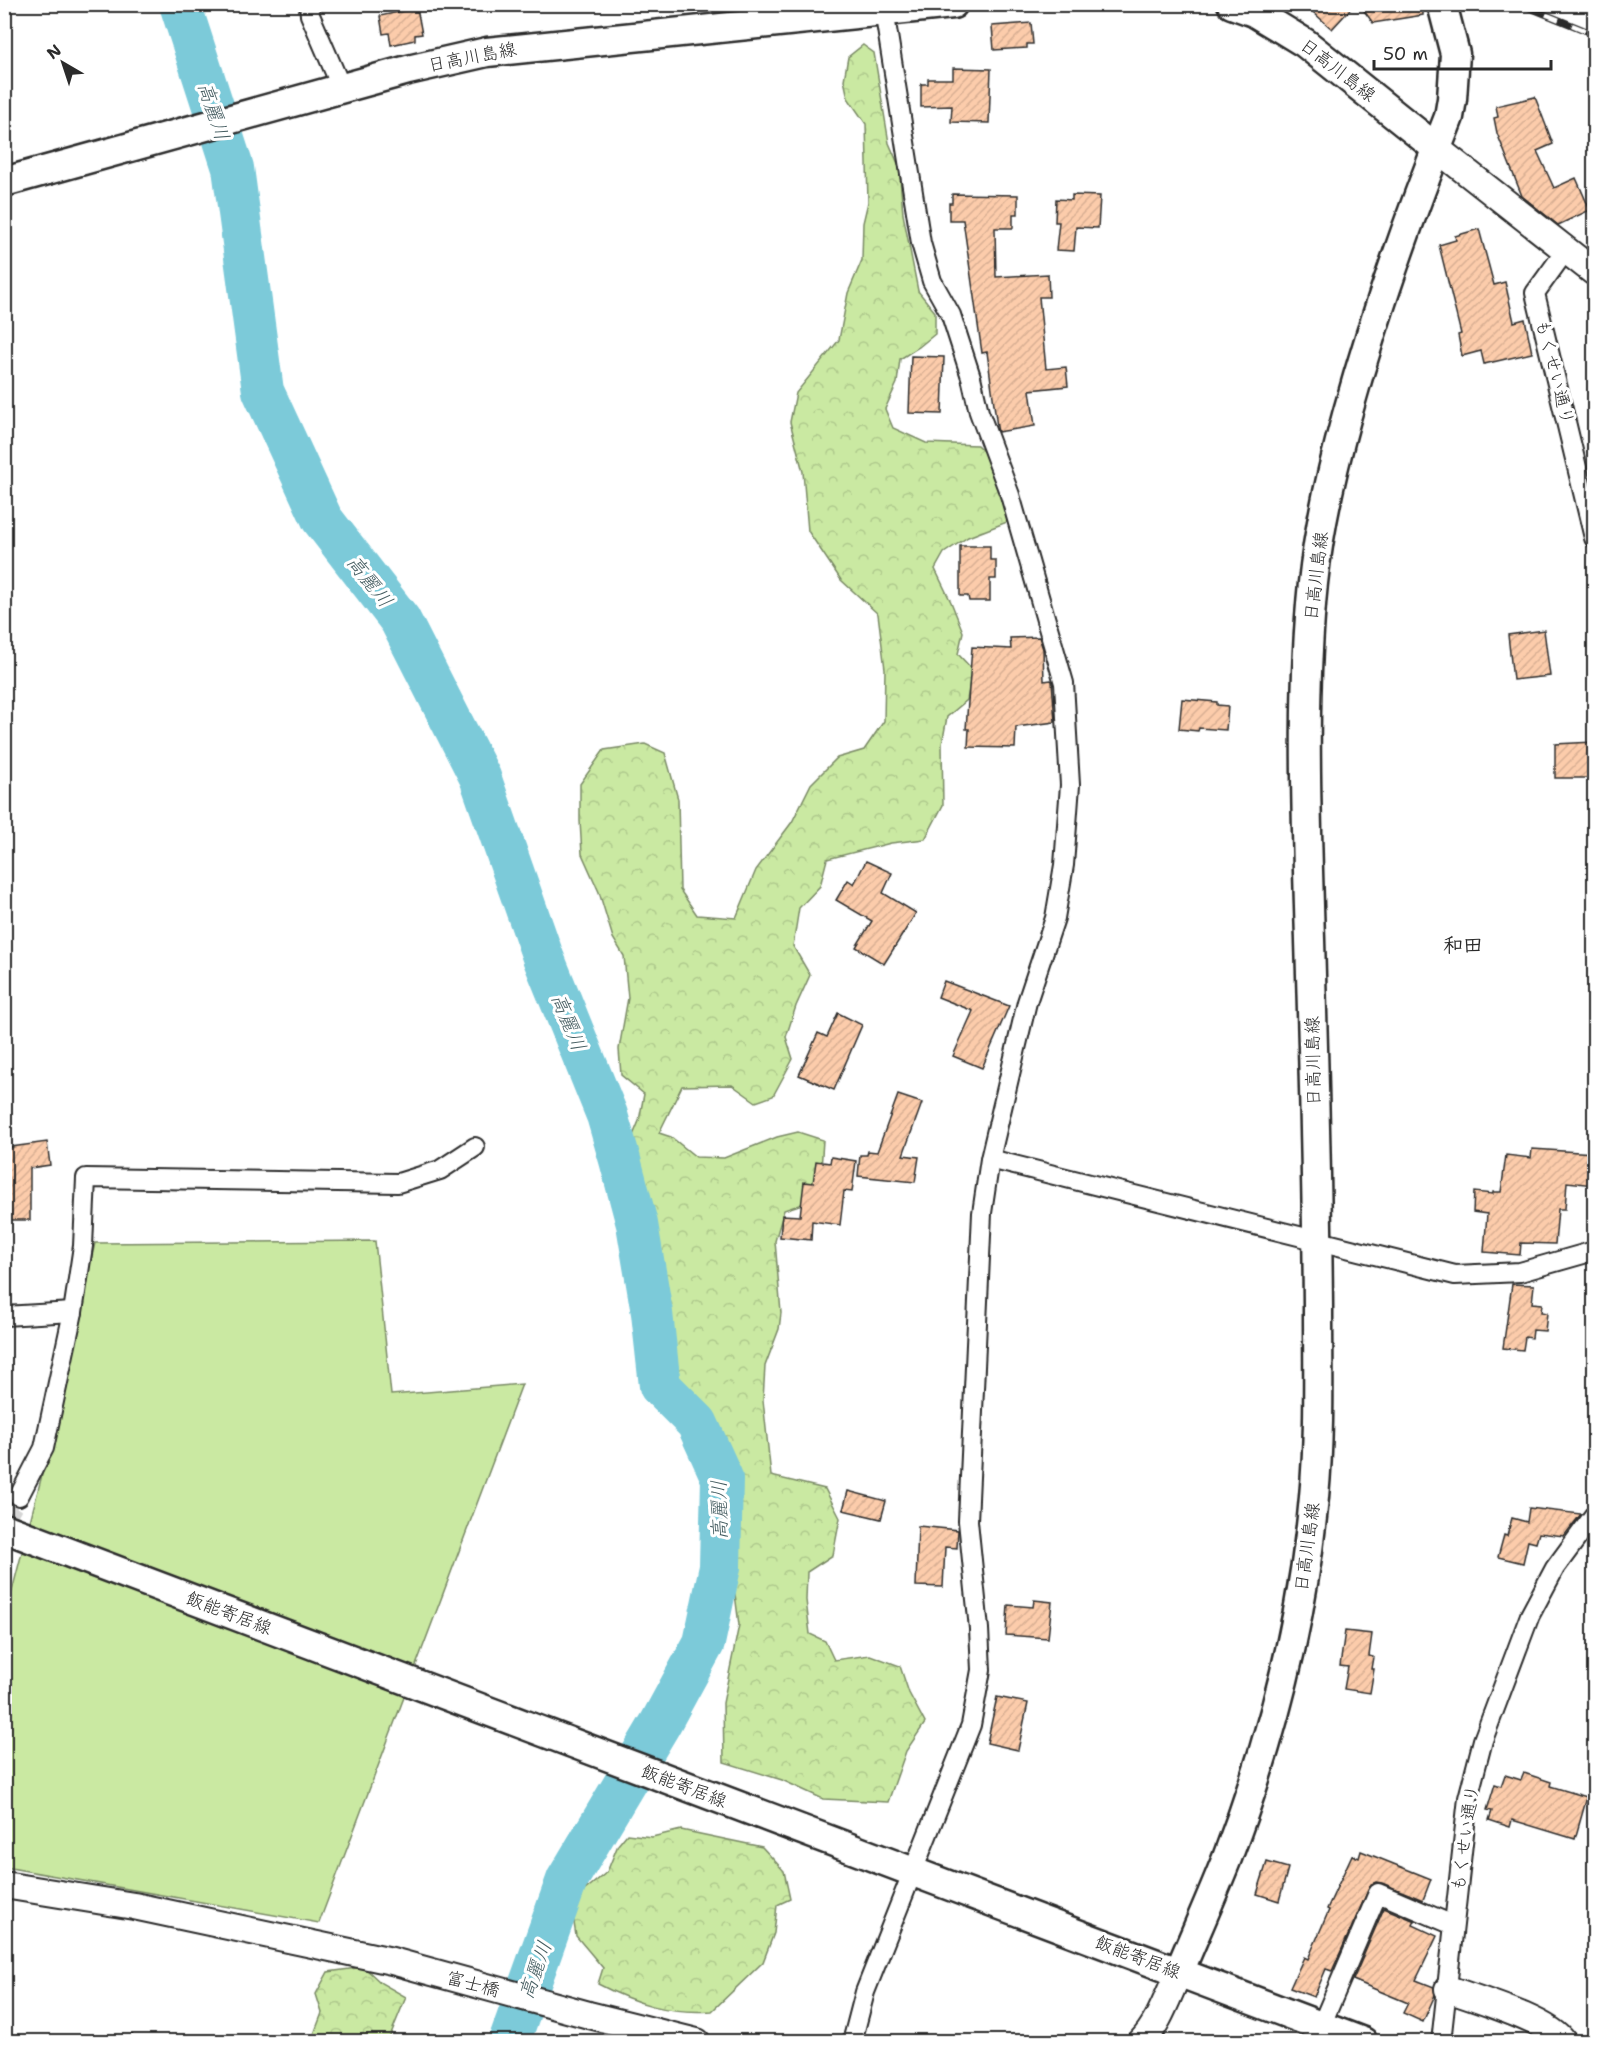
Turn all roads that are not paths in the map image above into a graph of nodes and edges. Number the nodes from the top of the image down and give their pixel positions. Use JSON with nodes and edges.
{"nodes":[{"id":1,"x":309,"y":4,"type":"edge"},
{"id":2,"x":953,"y":4,"type":"edge"},
{"id":3,"x":1232,"y":4,"type":"edge"},
{"id":4,"x":1442,"y":4,"type":"edge"},
{"id":5,"x":884,"y":10,"type":"junction"},
{"id":6,"x":331,"y":92,"type":"junction"},
{"id":7,"x":1436,"y":148,"type":"junction"},
{"id":8,"x":4,"y":182,"type":"edge"},
{"id":9,"x":1566,"y":250,"type":"junction"},
{"id":10,"x":1594,"y":272,"type":"edge"},
{"id":11,"x":1594,"y":538,"type":"edge"},
{"id":12,"x":475,"y":1147,"type":"dead end"},
{"id":13,"x":990,"y":1159,"type":"junction"},
{"id":14,"x":1318,"y":1242,"type":"junction"},
{"id":15,"x":1594,"y":1251,"type":"edge"},
{"id":16,"x":73,"y":1312,"type":"junction"},
{"id":17,"x":4,"y":1316,"type":"edge"},
{"id":18,"x":19,"y":1496,"type":"tunnel mouth"},
{"id":19,"x":1594,"y":1515,"type":"edge"},
{"id":20,"x":4,"y":1528,"type":"edge"},
{"id":21,"x":914,"y":1872,"type":"junction"},
{"id":22,"x":4,"y":1885,"type":"edge"},
{"id":23,"x":1453,"y":1925,"type":"junction"},
{"id":24,"x":1179,"y":1972,"type":"junction"},
{"id":25,"x":1448,"y":1989,"type":"junction"},
{"id":26,"x":1321,"y":2026,"type":"junction"},
{"id":27,"x":697,"y":2042,"type":"edge"},
{"id":28,"x":852,"y":2042,"type":"edge"},
{"id":29,"x":1141,"y":2042,"type":"edge"},
{"id":30,"x":1363,"y":2042,"type":"edge"},
{"id":31,"x":1441,"y":2042,"type":"edge"},
{"id":32,"x":1563,"y":2042,"type":"edge"}],
"edges":[{"from":1,"to":6,"type":"street"},
{"from":2,"to":5,"type":"main road","name":"日高川島線"},
{"from":3,"to":7,"type":"main road","name":"日高川島線"},
{"from":4,"to":7,"type":"main road","name":"日高川島線"},
{"from":5,"to":6,"type":"main road","name":"日高川島線"},
{"from":5,"to":13,"type":"street"},
{"from":6,"to":8,"type":"main road","name":"日高川島線"},
{"from":7,"to":9,"type":"street"},
{"from":7,"to":14,"type":"main road","name":"日高川島線"},
{"from":9,"to":10,"type":"street"},
{"from":9,"to":11,"type":"street","name":"もくせい通り"},
{"from":12,"to":16,"type":"street"},
{"from":13,"to":14,"type":"street"},
{"from":13,"to":21,"type":"street"},
{"from":14,"to":15,"type":"street"},
{"from":14,"to":24,"type":"main road","name":"日高川島線"},
{"from":16,"to":17,"type":"street"},
{"from":16,"to":18,"type":"street"},
{"from":19,"to":23,"type":"street","name":"もくせい通り"},
{"from":20,"to":21,"type":"main road","name":"飯能寄居線"},
{"from":21,"to":24,"type":"main road","name":"飯能寄居線"},
{"from":21,"to":28,"type":"street"},
{"from":22,"to":27,"type":"street","name":"富士橋"},
{"from":23,"to":25,"type":"street","name":"もくせい通り"},
{"from":23,"to":26,"type":"street"},
{"from":24,"to":26,"type":"main road","name":"飯能寄居線"},
{"from":24,"to":29,"type":"street"},
{"from":25,"to":31,"type":"street","name":"もくせい通り"},
{"from":25,"to":32,"type":"street"},
{"from":26,"to":30,"type":"main road","name":"飯能寄居線"}]}
